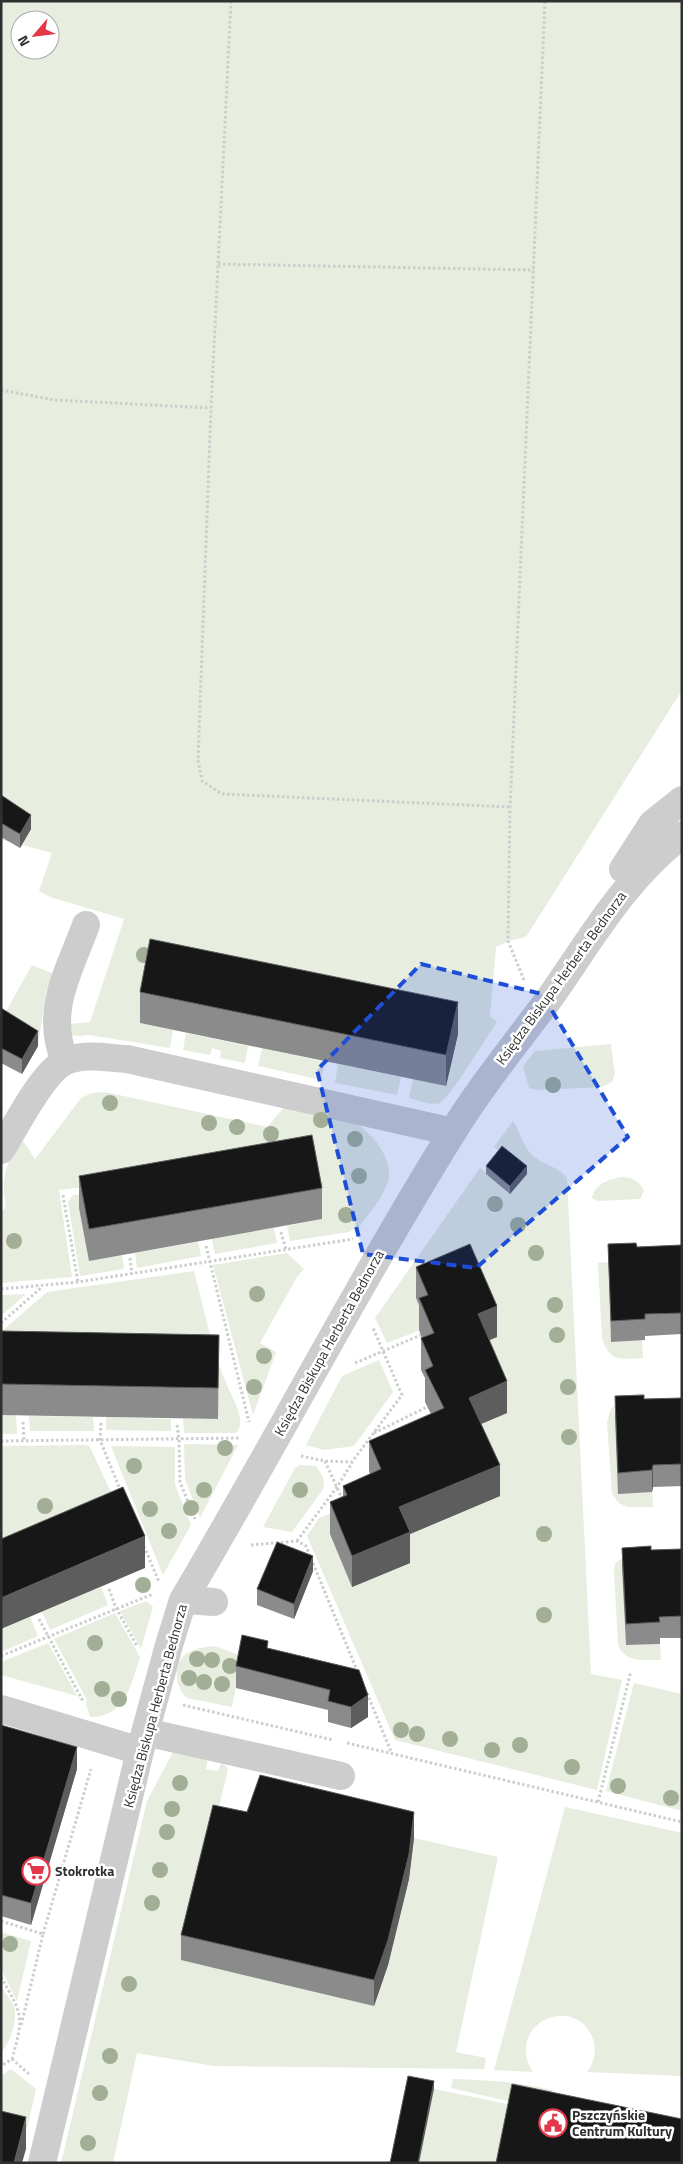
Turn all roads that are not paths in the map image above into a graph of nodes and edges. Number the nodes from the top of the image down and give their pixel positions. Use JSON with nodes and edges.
{"nodes":[{"id":1,"x":682,"y":800,"type":"edge"},
{"id":2,"x":682,"y":836,"type":"edge"},
{"id":3,"x":623,"y":869,"type":"dead end"},
{"id":4,"x":86,"y":925,"type":"dead end"},
{"id":5,"x":65,"y":1061,"type":"junction"},
{"id":6,"x":453,"y":1132,"type":"junction"},
{"id":7,"x":1,"y":1150,"type":"edge"},
{"id":8,"x":184,"y":1600,"type":"junction"},
{"id":9,"x":214,"y":1602,"type":"dead end"},
{"id":10,"x":1,"y":1709,"type":"edge"},
{"id":11,"x":143,"y":1741,"type":"junction"},
{"id":12,"x":341,"y":1776,"type":"dead end"},
{"id":13,"x":42,"y":2163,"type":"edge"}],
"edges":[{"from":1,"to":3,"type":"street","name":"Księdza Biskupa Herberta Bednorza"},
{"from":2,"to":6,"type":"street","name":"Księdza Biskupa Herberta Bednorza"},
{"from":4,"to":5,"type":"street"},
{"from":5,"to":6,"type":"street"},
{"from":5,"to":7,"type":"street"},
{"from":6,"to":8,"type":"street","name":"Księdza Biskupa Herberta Bednorza"},
{"from":8,"to":9,"type":"street"},
{"from":8,"to":11,"type":"street","name":"Księdza Biskupa Herberta Bednorza"},
{"from":10,"to":11,"type":"street"},
{"from":11,"to":12,"type":"street"},
{"from":11,"to":13,"type":"street","name":"Księdza Biskupa Herberta Bednorza"}]}
